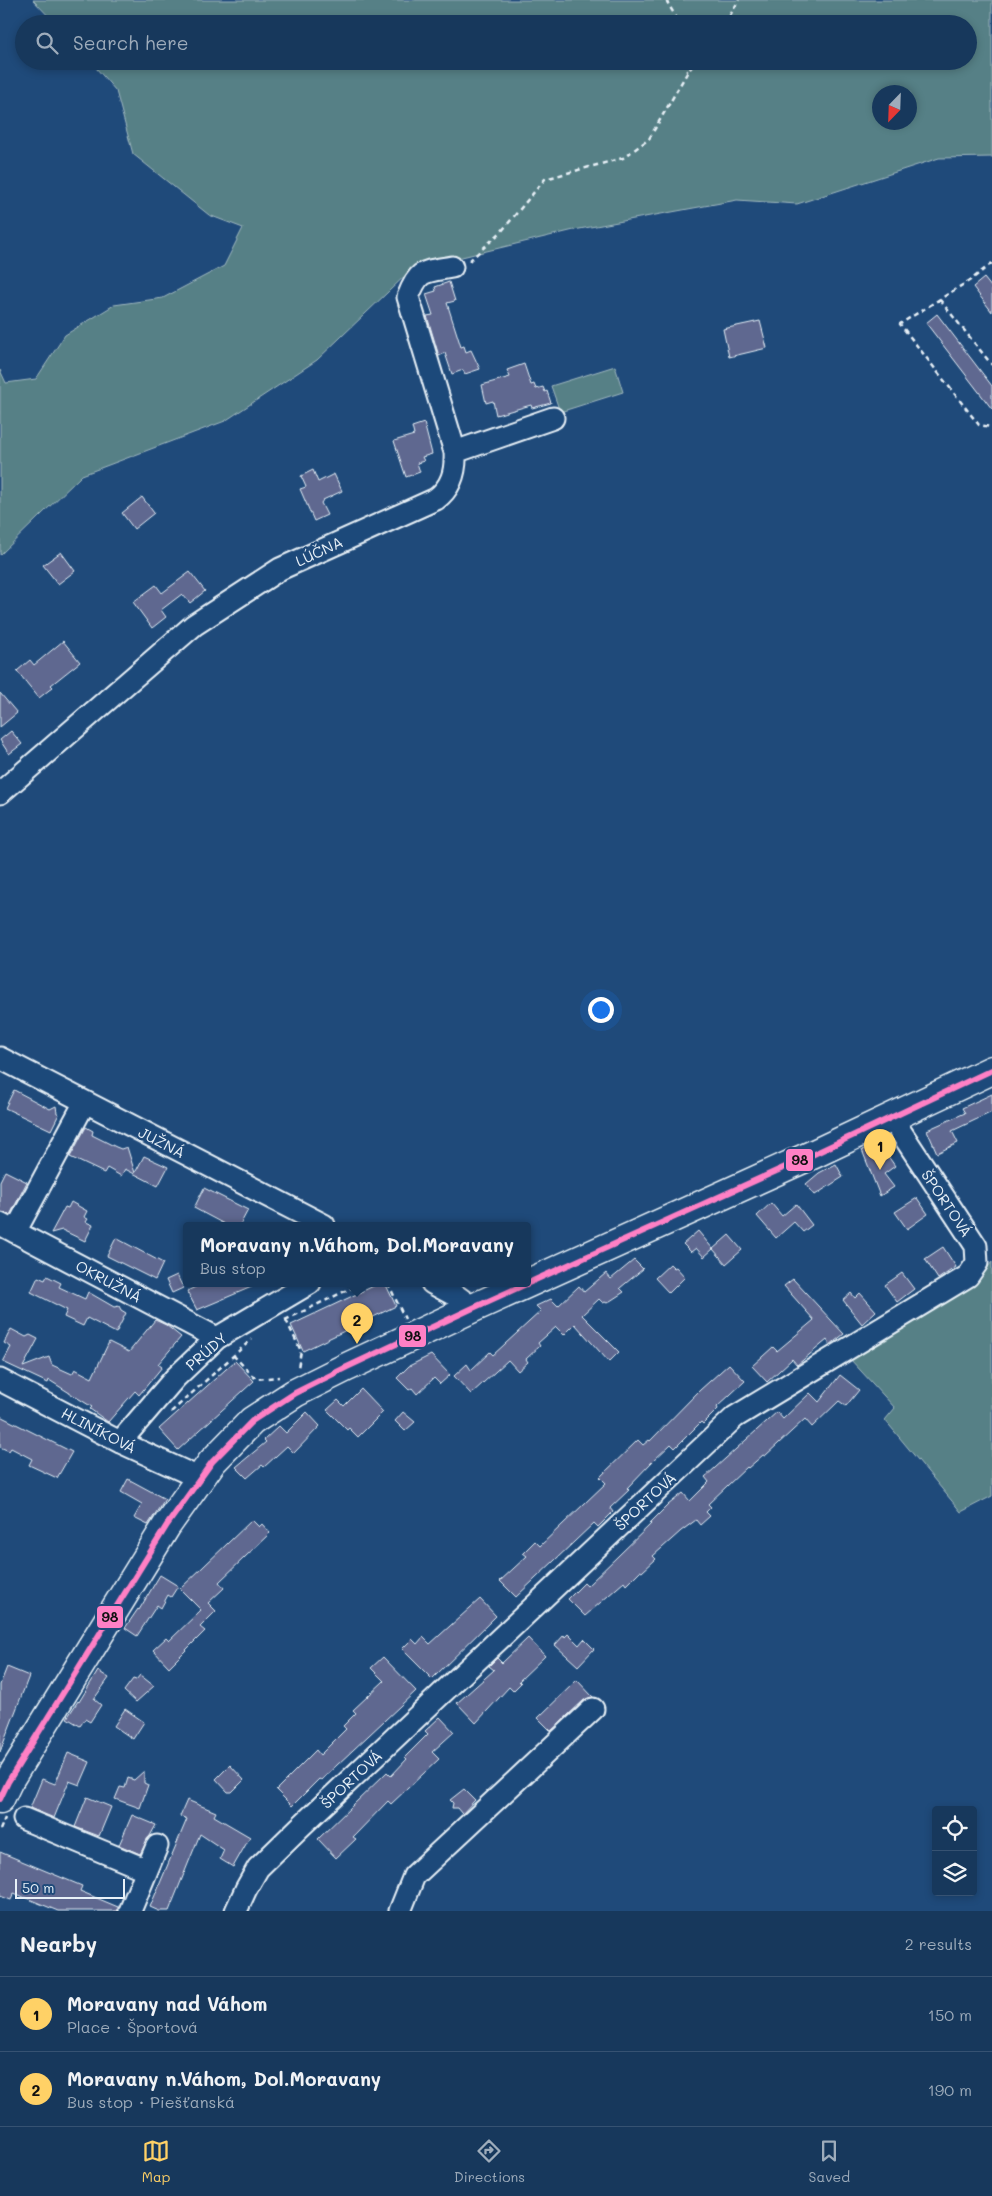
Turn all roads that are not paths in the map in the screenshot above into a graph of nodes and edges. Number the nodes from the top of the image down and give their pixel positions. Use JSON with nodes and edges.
{"nodes":[{"id":1,"x":452,"y":267,"type":"road end"},
{"id":2,"x":554,"y":418,"type":"dead end"},
{"id":3,"x":455,"y":452,"type":"junction"},
{"id":4,"x":0,"y":793,"type":"edge"},
{"id":5,"x":0,"y":1058,"type":"edge"},
{"id":6,"x":992,"y":1070,"type":"edge"},
{"id":7,"x":85,"y":1102,"type":"junction"},
{"id":8,"x":891,"y":1117,"type":"junction"},
{"id":9,"x":318,"y":1222,"type":"edge"},
{"id":10,"x":8,"y":1228,"type":"edge"},
{"id":11,"x":531,"y":1282,"type":"edge"},
{"id":12,"x":303,"y":1287,"type":"edge"},
{"id":13,"x":439,"y":1287,"type":"edge"},
{"id":14,"x":520,"y":1287,"type":"edge"},
{"id":15,"x":472,"y":1308,"type":"junction"},
{"id":16,"x":217,"y":1338,"type":"junction"},
{"id":17,"x":0,"y":1380,"type":"edge"},
{"id":18,"x":120,"y":1442,"type":"junction"},
{"id":19,"x":199,"y":1478,"type":"junction"},
{"id":20,"x":593,"y":1709,"type":"dead end"},
{"id":21,"x":11,"y":1810,"type":"edge"},
{"id":22,"x":157,"y":1846,"type":"dead end"},
{"id":23,"x":147,"y":1870,"type":"junction"},
{"id":24,"x":130,"y":1911,"type":"edge"},
{"id":25,"x":236,"y":1911,"type":"edge"},
{"id":26,"x":400,"y":1911,"type":"edge"}],
"edges":[{"from":1,"to":3,"type":"street","name":"LÚČNA"},
{"from":2,"to":3,"type":"street"},
{"from":3,"to":4,"type":"street","name":"LÚČNA"},
{"from":5,"to":7,"type":"street","name":"JUŽNÁ"},
{"from":6,"to":8,"type":"main road"},
{"from":7,"to":9,"type":"street","name":"JUŽNÁ"},
{"from":7,"to":10,"type":"street"},
{"from":8,"to":11,"type":"main road"},
{"from":8,"to":25,"type":"street","name":"ŠPORTOVÁ"},
{"from":10,"to":16,"type":"street","name":"OKRUŽNÁ"},
{"from":12,"to":16,"type":"street","name":"PRÚDY"},
{"from":13,"to":15,"type":"street"},
{"from":14,"to":15,"type":"main road"},
{"from":15,"to":19,"type":"main road"},
{"from":16,"to":18,"type":"street","name":"PRÚDY"},
{"from":17,"to":18,"type":"street","name":"HLINÍKOVÁ"},
{"from":18,"to":19,"type":"street","name":"HLINÍKOVÁ"},
{"from":19,"to":21,"type":"main road"},
{"from":20,"to":26,"type":"street"},
{"from":21,"to":23,"type":"street"},
{"from":22,"to":23,"type":"street"},
{"from":23,"to":24,"type":"street"}]}
